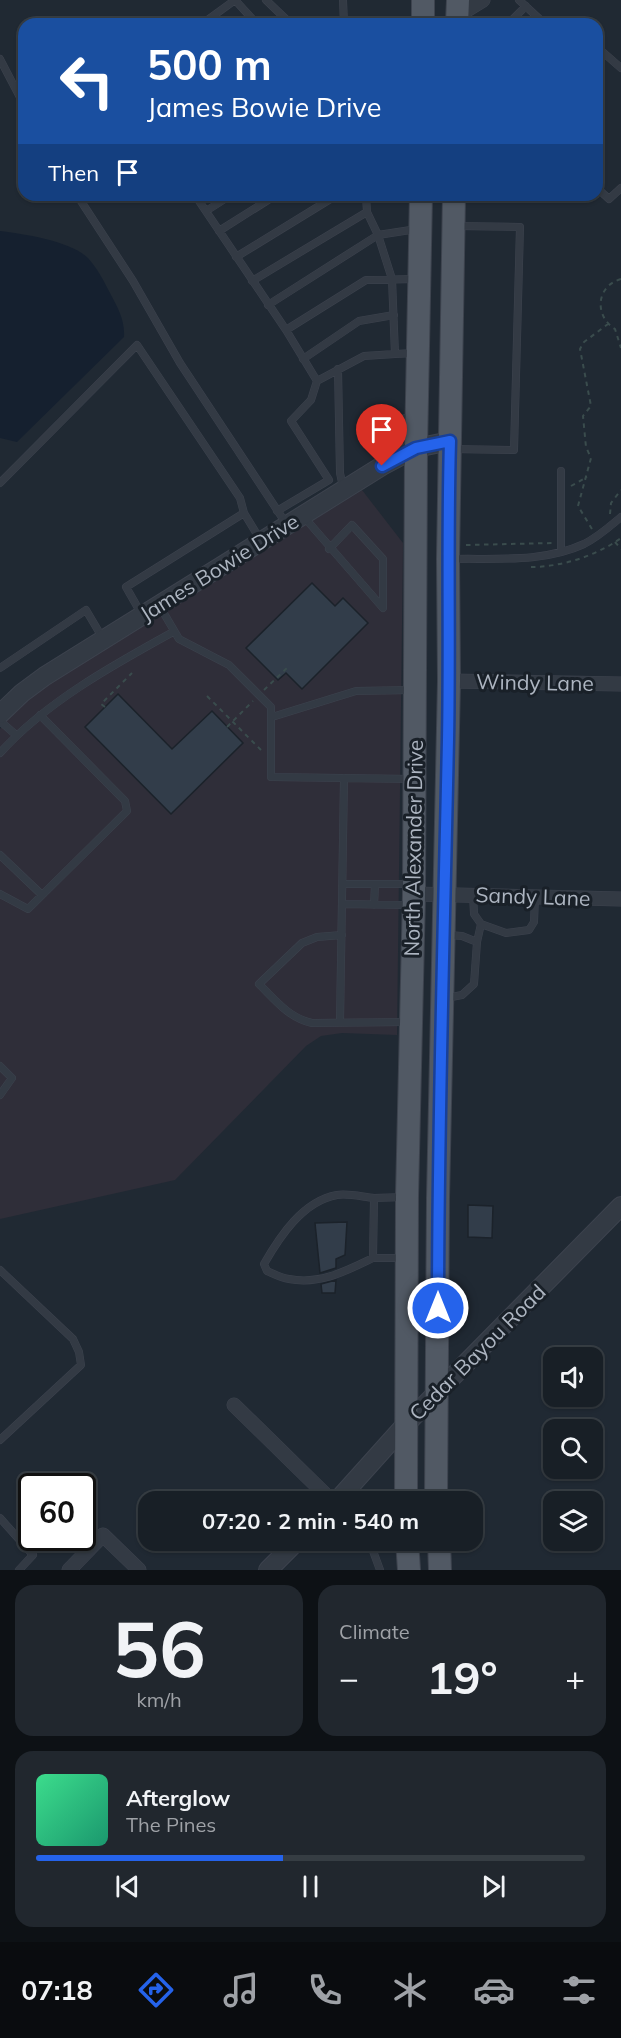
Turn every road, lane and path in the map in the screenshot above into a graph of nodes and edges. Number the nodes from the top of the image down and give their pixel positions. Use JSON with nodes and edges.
{"nodes":[{"id":1,"x":235,"y":0,"type":"edge"},
{"id":2,"x":266,"y":0,"type":"edge"},
{"id":3,"x":343,"y":0,"type":"edge"},
{"id":4,"x":423,"y":0,"type":"edge"},
{"id":5,"x":483,"y":0,"type":"edge"},
{"id":6,"x":519,"y":0,"type":"edge"},
{"id":7,"x":526,"y":6,"type":"junction"},
{"id":8,"x":457,"y":13,"type":"edge"},
{"id":9,"x":210,"y":18,"type":"edge"},
{"id":10,"x":252,"y":18,"type":"edge"},
{"id":11,"x":285,"y":18,"type":"edge"},
{"id":12,"x":344,"y":18,"type":"edge"},
{"id":13,"x":423,"y":18,"type":"edge"},
{"id":14,"x":514,"y":18,"type":"edge"},
{"id":15,"x":538,"y":18,"type":"edge"},
{"id":16,"x":603,"y":52,"type":"edge"},
{"id":17,"x":0,"y":59,"type":"edge"},
{"id":18,"x":621,"y":68,"type":"edge"},
{"id":19,"x":18,"y":94,"type":"edge"},
{"id":20,"x":621,"y":188,"type":"edge"},
{"id":21,"x":603,"y":194,"type":"edge"},
{"id":22,"x":81,"y":201,"type":"edge"},
{"id":23,"x":199,"y":201,"type":"edge"},
{"id":24,"x":222,"y":201,"type":"edge"},
{"id":25,"x":266,"y":201,"type":"edge"},
{"id":26,"x":327,"y":201,"type":"edge"},
{"id":27,"x":366,"y":201,"type":"edge"},
{"id":28,"x":421,"y":201,"type":"edge"},
{"id":29,"x":454,"y":201,"type":"edge"},
{"id":30,"x":206,"y":211,"type":"junction"},
{"id":31,"x":367,"y":212,"type":"junction"},
{"id":32,"x":454,"y":226,"type":"junction"},
{"id":33,"x":420,"y":228,"type":"junction"},
{"id":34,"x":219,"y":231,"type":"junction"},
{"id":35,"x":378,"y":235,"type":"junction"},
{"id":36,"x":236,"y":257,"type":"junction"},
{"id":37,"x":392,"y":279,"type":"junction"},
{"id":38,"x":419,"y":279,"type":"junction"},
{"id":39,"x":621,"y":279,"type":"edge"},
{"id":40,"x":252,"y":281,"type":"junction"},
{"id":41,"x":268,"y":305,"type":"junction"},
{"id":42,"x":394,"y":315,"type":"junction"},
{"id":43,"x":608,"y":324,"type":"junction"},
{"id":44,"x":286,"y":330,"type":"junction"},
{"id":45,"x":620,"y":343,"type":"edge"},
{"id":46,"x":621,"y":348,"type":"edge"},
{"id":47,"x":418,"y":353,"type":"junction"},
{"id":48,"x":394,"y":354,"type":"junction"},
{"id":49,"x":303,"y":359,"type":"junction"},
{"id":50,"x":338,"y":369,"type":"junction"},
{"id":51,"x":317,"y":381,"type":"junction"},
{"id":52,"x":417,"y":416,"type":"junction"},
{"id":53,"x":450,"y":445,"type":"junction"},
{"id":54,"x":416,"y":448,"type":"junction"},
{"id":55,"x":385,"y":465,"type":"junction"},
{"id":56,"x":561,"y":471,"type":"dead end"},
{"id":57,"x":587,"y":477,"type":"junction"},
{"id":58,"x":337,"y":481,"type":"junction"},
{"id":59,"x":0,"y":483,"type":"edge"},
{"id":60,"x":561,"y":486,"type":"junction"},
{"id":61,"x":621,"y":490,"type":"edge"},
{"id":62,"x":244,"y":513,"type":"junction"},
{"id":63,"x":289,"y":517,"type":"junction"},
{"id":64,"x":621,"y":517,"type":"edge"},
{"id":65,"x":606,"y":520,"type":"dead end"},
{"id":66,"x":585,"y":533,"type":"dead end"},
{"id":67,"x":261,"y":541,"type":"junction"},
{"id":68,"x":561,"y":541,"type":"junction"},
{"id":69,"x":615,"y":542,"type":"dead end"},
{"id":70,"x":330,"y":549,"type":"junction"},
{"id":71,"x":621,"y":549,"type":"edge"},
{"id":72,"x":561,"y":551,"type":"junction"},
{"id":73,"x":448,"y":552,"type":"junction"},
{"id":74,"x":159,"y":604,"type":"junction"},
{"id":75,"x":142,"y":615,"type":"junction"},
{"id":76,"x":174,"y":632,"type":"junction"},
{"id":77,"x":103,"y":639,"type":"junction"},
{"id":78,"x":290,"y":665,"type":"dead end"},
{"id":79,"x":0,"y":668,"type":"edge"},
{"id":80,"x":132,"y":673,"type":"dead end"},
{"id":81,"x":449,"y":681,"type":"junction"},
{"id":82,"x":621,"y":684,"type":"edge"},
{"id":83,"x":264,"y":690,"type":"dead end"},
{"id":84,"x":415,"y":690,"type":"junction"},
{"id":85,"x":207,"y":696,"type":"dead end"},
{"id":86,"x":254,"y":700,"type":"dead end"},
{"id":87,"x":105,"y":707,"type":"dead end"},
{"id":88,"x":0,"y":714,"type":"edge"},
{"id":89,"x":40,"y":716,"type":"junction"},
{"id":90,"x":272,"y":717,"type":"junction"},
{"id":91,"x":0,"y":721,"type":"edge"},
{"id":92,"x":233,"y":721,"type":"junction"},
{"id":93,"x":227,"y":727,"type":"dead end"},
{"id":94,"x":16,"y":735,"type":"junction"},
{"id":95,"x":263,"y":752,"type":"dead end"},
{"id":96,"x":0,"y":753,"type":"edge"},
{"id":97,"x":447,"y":777,"type":"junction"},
{"id":98,"x":344,"y":778,"type":"junction"},
{"id":99,"x":415,"y":779,"type":"junction"},
{"id":100,"x":0,"y":855,"type":"edge"},
{"id":101,"x":343,"y":884,"type":"junction"},
{"id":102,"x":375,"y":885,"type":"junction"},
{"id":103,"x":0,"y":894,"type":"edge"},
{"id":104,"x":445,"y":894,"type":"junction"},
{"id":105,"x":473,"y":894,"type":"junction"},
{"id":106,"x":42,"y":895,"type":"junction"},
{"id":107,"x":414,"y":895,"type":"junction"},
{"id":108,"x":535,"y":896,"type":"junction"},
{"id":109,"x":621,"y":899,"type":"edge"},
{"id":110,"x":343,"y":904,"type":"junction"},
{"id":111,"x":374,"y":905,"type":"junction"},
{"id":112,"x":481,"y":924,"type":"junction"},
{"id":113,"x":444,"y":934,"type":"junction"},
{"id":114,"x":342,"y":935,"type":"junction"},
{"id":115,"x":477,"y":942,"type":"junction"},
{"id":116,"x":442,"y":999,"type":"junction"},
{"id":117,"x":340,"y":1022,"type":"junction"},
{"id":118,"x":411,"y":1022,"type":"junction"},
{"id":119,"x":0,"y":1066,"type":"edge"},
{"id":120,"x":0,"y":1095,"type":"edge"},
{"id":121,"x":407,"y":1197,"type":"junction"},
{"id":122,"x":374,"y":1198,"type":"junction"},
{"id":123,"x":438,"y":1198,"type":"junction"},
{"id":124,"x":621,"y":1206,"type":"edge"},
{"id":125,"x":374,"y":1258,"type":"junction"},
{"id":126,"x":407,"y":1258,"type":"junction"},
{"id":127,"x":0,"y":1270,"type":"edge"},
{"id":128,"x":438,"y":1392,"type":"junction"},
{"id":129,"x":234,"y":1405,"type":"dead end"},
{"id":130,"x":406,"y":1424,"type":"junction"},
{"id":131,"x":0,"y":1440,"type":"edge"},
{"id":132,"x":324,"y":1491,"type":"edge"},
{"id":133,"x":345,"y":1491,"type":"edge"},
{"id":134,"x":406,"y":1491,"type":"edge"},
{"id":135,"x":436,"y":1491,"type":"edge"},
{"id":136,"x":0,"y":1518,"type":"edge"},
{"id":137,"x":287,"y":1551,"type":"edge"},
{"id":138,"x":373,"y":1551,"type":"edge"},
{"id":139,"x":408,"y":1551,"type":"edge"},
{"id":140,"x":439,"y":1551,"type":"edge"},
{"id":141,"x":20,"y":1570,"type":"edge"},
{"id":142,"x":69,"y":1570,"type":"edge"},
{"id":143,"x":138,"y":1570,"type":"edge"},
{"id":144,"x":268,"y":1570,"type":"edge"},
{"id":145,"x":380,"y":1570,"type":"edge"},
{"id":146,"x":409,"y":1570,"type":"edge"},
{"id":147,"x":440,"y":1570,"type":"edge"}],
"edges":[{"from":1,"to":9,"type":"lane"},
{"from":1,"to":10,"type":"lane"},
{"from":2,"to":11,"type":"lane"},
{"from":3,"to":12,"type":"lane"},
{"from":4,"to":13,"type":"main road"},
{"from":5,"to":8,"type":"street"},
{"from":6,"to":7,"type":"lane"},
{"from":7,"to":14,"type":"lane"},
{"from":7,"to":15,"type":"lane"},
{"from":16,"to":18,"type":"lane"},
{"from":17,"to":19,"type":"lane"},
{"from":20,"to":21,"type":"lane"},
{"from":22,"to":63,"type":"lane"},
{"from":23,"to":30,"type":"lane"},
{"from":24,"to":30,"type":"lane"},
{"from":25,"to":34,"type":"lane"},
{"from":26,"to":36,"type":"lane"},
{"from":27,"to":31,"type":"lane"},
{"from":28,"to":33,"type":"main road","name":"North Alexander Drive"},
{"from":29,"to":32,"type":"main road","name":"North Alexander Drive"},
{"from":30,"to":34,"type":"lane"},
{"from":31,"to":35,"type":"lane"},
{"from":31,"to":40,"type":"lane"},
{"from":32,"to":53,"type":"main road","name":"North Alexander Drive"},
{"from":32,"to":53,"type":"lane"},
{"from":33,"to":35,"type":"lane"},
{"from":33,"to":38,"type":"main road","name":"North Alexander Drive"},
{"from":34,"to":36,"type":"lane"},
{"from":35,"to":37,"type":"lane"},
{"from":35,"to":41,"type":"lane"},
{"from":36,"to":40,"type":"lane"},
{"from":37,"to":38,"type":"lane"},
{"from":37,"to":42,"type":"lane"},
{"from":37,"to":44,"type":"lane"},
{"from":38,"to":47,"type":"main road","name":"North Alexander Drive"},
{"from":39,"to":43,"type":"path"},
{"from":40,"to":41,"type":"lane"},
{"from":41,"to":44,"type":"lane"},
{"from":42,"to":48,"type":"lane"},
{"from":42,"to":49,"type":"lane"},
{"from":43,"to":45,"type":"path"},
{"from":43,"to":57,"type":"path"},
{"from":44,"to":49,"type":"lane"},
{"from":45,"to":46,"type":"path"},
{"from":47,"to":48,"type":"lane"},
{"from":47,"to":52,"type":"main road","name":"North Alexander Drive"},
{"from":48,"to":50,"type":"lane"},
{"from":49,"to":51,"type":"lane"},
{"from":50,"to":51,"type":"lane"},
{"from":50,"to":58,"type":"lane"},
{"from":51,"to":58,"type":"lane"},
{"from":52,"to":54,"type":"main road","name":"North Alexander Drive"},
{"from":52,"to":55,"type":"lane"},
{"from":53,"to":54,"type":"street","name":"James Bowie Drive"},
{"from":53,"to":73,"type":"main road","name":"North Alexander Drive"},
{"from":54,"to":55,"type":"street","name":"James Bowie Drive"},
{"from":54,"to":84,"type":"main road","name":"North Alexander Drive"},
{"from":55,"to":58,"type":"street","name":"James Bowie Drive"},
{"from":56,"to":60,"type":"lane"},
{"from":57,"to":60,"type":"path"},
{"from":57,"to":66,"type":"path"},
{"from":58,"to":63,"type":"street","name":"James Bowie Drive"},
{"from":58,"to":63,"type":"lane"},
{"from":59,"to":62,"type":"lane"},
{"from":60,"to":68,"type":"lane"},
{"from":61,"to":65,"type":"path"},
{"from":62,"to":67,"type":"lane"},
{"from":62,"to":75,"type":"lane"},
{"from":63,"to":67,"type":"street","name":"James Bowie Drive"},
{"from":63,"to":70,"type":"lane"},
{"from":64,"to":72,"type":"lane"},
{"from":67,"to":74,"type":"street","name":"James Bowie Drive"},
{"from":68,"to":72,"type":"lane"},
{"from":68,"to":73,"type":"path"},
{"from":69,"to":71,"type":"path"},
{"from":70,"to":70,"type":"lane"},
{"from":72,"to":73,"type":"lane"},
{"from":73,"to":81,"type":"main road","name":"North Alexander Drive"},
{"from":74,"to":75,"type":"street","name":"James Bowie Drive"},
{"from":74,"to":76,"type":"lane"},
{"from":75,"to":77,"type":"street","name":"James Bowie Drive"},
{"from":76,"to":89,"type":"lane"},
{"from":76,"to":90,"type":"lane"},
{"from":77,"to":79,"type":"lane"},
{"from":77,"to":88,"type":"street","name":"James Bowie Drive"},
{"from":78,"to":83,"type":"path"},
{"from":80,"to":87,"type":"path"},
{"from":81,"to":82,"type":"street","name":"Windy Lane"},
{"from":81,"to":97,"type":"main road","name":"North Alexander Drive"},
{"from":84,"to":90,"type":"lane"},
{"from":84,"to":99,"type":"main road","name":"North Alexander Drive"},
{"from":85,"to":92,"type":"path"},
{"from":86,"to":92,"type":"path"},
{"from":89,"to":94,"type":"lane"},
{"from":89,"to":106,"type":"lane"},
{"from":90,"to":98,"type":"lane"},
{"from":91,"to":94,"type":"lane"},
{"from":92,"to":93,"type":"path"},
{"from":92,"to":95,"type":"path"},
{"from":94,"to":96,"type":"lane"},
{"from":97,"to":99,"type":"main road"},
{"from":97,"to":104,"type":"main road","name":"North Alexander Drive"},
{"from":98,"to":99,"type":"lane"},
{"from":98,"to":101,"type":"lane"},
{"from":99,"to":107,"type":"main road","name":"North Alexander Drive"},
{"from":100,"to":106,"type":"lane"},
{"from":101,"to":102,"type":"lane"},
{"from":101,"to":110,"type":"lane"},
{"from":102,"to":107,"type":"lane"},
{"from":102,"to":111,"type":"lane"},
{"from":103,"to":106,"type":"lane"},
{"from":104,"to":105,"type":"street","name":"Sandy Lane"},
{"from":104,"to":107,"type":"street","name":"Sandy Lane"},
{"from":104,"to":113,"type":"main road","name":"North Alexander Drive"},
{"from":105,"to":108,"type":"street","name":"Sandy Lane"},
{"from":105,"to":112,"type":"lane"},
{"from":107,"to":111,"type":"lane"},
{"from":107,"to":118,"type":"main road","name":"North Alexander Drive"},
{"from":108,"to":109,"type":"street","name":"Sandy Lane"},
{"from":108,"to":112,"type":"lane"},
{"from":110,"to":111,"type":"lane"},
{"from":110,"to":114,"type":"lane"},
{"from":112,"to":115,"type":"lane"},
{"from":113,"to":115,"type":"lane"},
{"from":113,"to":116,"type":"main road","name":"North Alexander Drive"},
{"from":114,"to":117,"type":"lane"},
{"from":114,"to":117,"type":"lane"},
{"from":115,"to":116,"type":"lane"},
{"from":116,"to":123,"type":"main road","name":"North Alexander Drive"},
{"from":117,"to":118,"type":"lane"},
{"from":118,"to":121,"type":"main road","name":"North Alexander Drive"},
{"from":119,"to":120,"type":"lane"},
{"from":121,"to":122,"type":"lane"},
{"from":121,"to":123,"type":"main road"},
{"from":121,"to":126,"type":"main road","name":"North Alexander Drive"},
{"from":122,"to":125,"type":"lane"},
{"from":122,"to":125,"type":"lane"},
{"from":123,"to":128,"type":"main road","name":"North Alexander Drive"},
{"from":124,"to":128,"type":"street","name":"Cedar Bayou Road"},
{"from":125,"to":126,"type":"lane"},
{"from":126,"to":130,"type":"main road","name":"North Alexander Drive"},
{"from":127,"to":131,"type":"lane"},
{"from":128,"to":130,"type":"street","name":"Cedar Bayou Road"},
{"from":128,"to":135,"type":"main road","name":"North Alexander Drive"},
{"from":129,"to":132,"type":"street"},
{"from":130,"to":133,"type":"street","name":"Cedar Bayou Road"},
{"from":130,"to":134,"type":"main road","name":"North Alexander Drive"},
{"from":136,"to":141,"type":"lane"},
{"from":137,"to":144,"type":"street"},
{"from":138,"to":145,"type":"lane"},
{"from":139,"to":146,"type":"main road"},
{"from":140,"to":147,"type":"main road"},
{"from":142,"to":143,"type":"street"}]}
